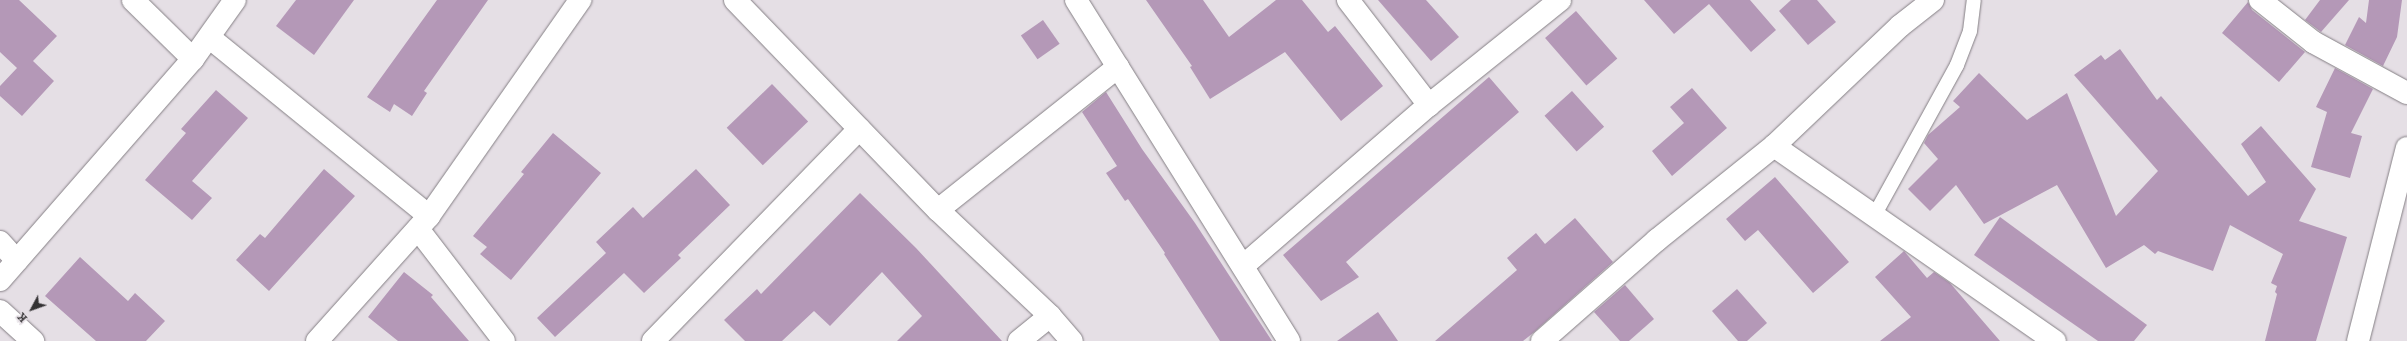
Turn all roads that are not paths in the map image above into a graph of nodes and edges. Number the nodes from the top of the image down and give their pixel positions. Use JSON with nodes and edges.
{"nodes":[{"id":1,"x":133,"y":0,"type":"edge"},
{"id":2,"x":235,"y":0,"type":"edge"},
{"id":3,"x":580,"y":0,"type":"edge"},
{"id":4,"x":735,"y":0,"type":"edge"},
{"id":5,"x":1076,"y":0,"type":"edge"},
{"id":6,"x":1348,"y":0,"type":"edge"},
{"id":7,"x":1560,"y":0,"type":"edge"},
{"id":8,"x":1933,"y":0,"type":"edge"},
{"id":9,"x":1974,"y":0,"type":"edge"},
{"id":10,"x":2260,"y":0,"type":"edge"},
{"id":11,"x":210,"y":38,"type":"junction"},
{"id":12,"x":193,"y":59,"type":"junction"},
{"id":13,"x":1118,"y":67,"type":"junction"},
{"id":14,"x":2407,"y":93,"type":"edge"},
{"id":15,"x":1430,"y":104,"type":"junction"},
{"id":16,"x":858,"y":130,"type":"junction"},
{"id":17,"x":1774,"y":146,"type":"junction"},
{"id":18,"x":2407,"y":148,"type":"edge"},
{"id":19,"x":938,"y":210,"type":"junction"},
{"id":20,"x":1874,"y":216,"type":"junction"},
{"id":21,"x":423,"y":222,"type":"junction"},
{"id":22,"x":0,"y":242,"type":"edge"},
{"id":23,"x":18,"y":261,"type":"junction"},
{"id":24,"x":1243,"y":266,"type":"junction"},
{"id":25,"x":0,"y":280,"type":"edge"},
{"id":26,"x":0,"y":311,"type":"edge"},
{"id":27,"x":1050,"y":316,"type":"junction"},
{"id":28,"x":33,"y":341,"type":"edge"},
{"id":29,"x":317,"y":341,"type":"edge"},
{"id":30,"x":504,"y":341,"type":"edge"},
{"id":31,"x":653,"y":341,"type":"edge"},
{"id":32,"x":1019,"y":341,"type":"edge"},
{"id":33,"x":1072,"y":341,"type":"edge"},
{"id":34,"x":1289,"y":341,"type":"edge"},
{"id":35,"x":1542,"y":341,"type":"edge"},
{"id":36,"x":2055,"y":341,"type":"edge"},
{"id":37,"x":2358,"y":341,"type":"edge"}],
"edges":[{"from":1,"to":12,"type":"street"},
{"from":2,"to":11,"type":"street"},
{"from":3,"to":21,"type":"street"},
{"from":4,"to":16,"type":"street"},
{"from":5,"to":13,"type":"street"},
{"from":6,"to":15,"type":"street"},
{"from":7,"to":15,"type":"street"},
{"from":8,"to":17,"type":"street"},
{"from":9,"to":20,"type":"lane"},
{"from":10,"to":14,"type":"street"},
{"from":11,"to":12,"type":"street"},
{"from":11,"to":21,"type":"street"},
{"from":12,"to":23,"type":"street"},
{"from":13,"to":19,"type":"street"},
{"from":13,"to":24,"type":"street"},
{"from":15,"to":24,"type":"street"},
{"from":16,"to":19,"type":"street"},
{"from":16,"to":31,"type":"street"},
{"from":17,"to":20,"type":"street"},
{"from":17,"to":35,"type":"street"},
{"from":18,"to":37,"type":"street"},
{"from":19,"to":27,"type":"street"},
{"from":20,"to":36,"type":"street"},
{"from":21,"to":29,"type":"street"},
{"from":21,"to":30,"type":"street"},
{"from":22,"to":23,"type":"street"},
{"from":23,"to":25,"type":"street"},
{"from":24,"to":34,"type":"street"},
{"from":26,"to":28,"type":"street"},
{"from":27,"to":32,"type":"street"},
{"from":27,"to":33,"type":"street"}]}
